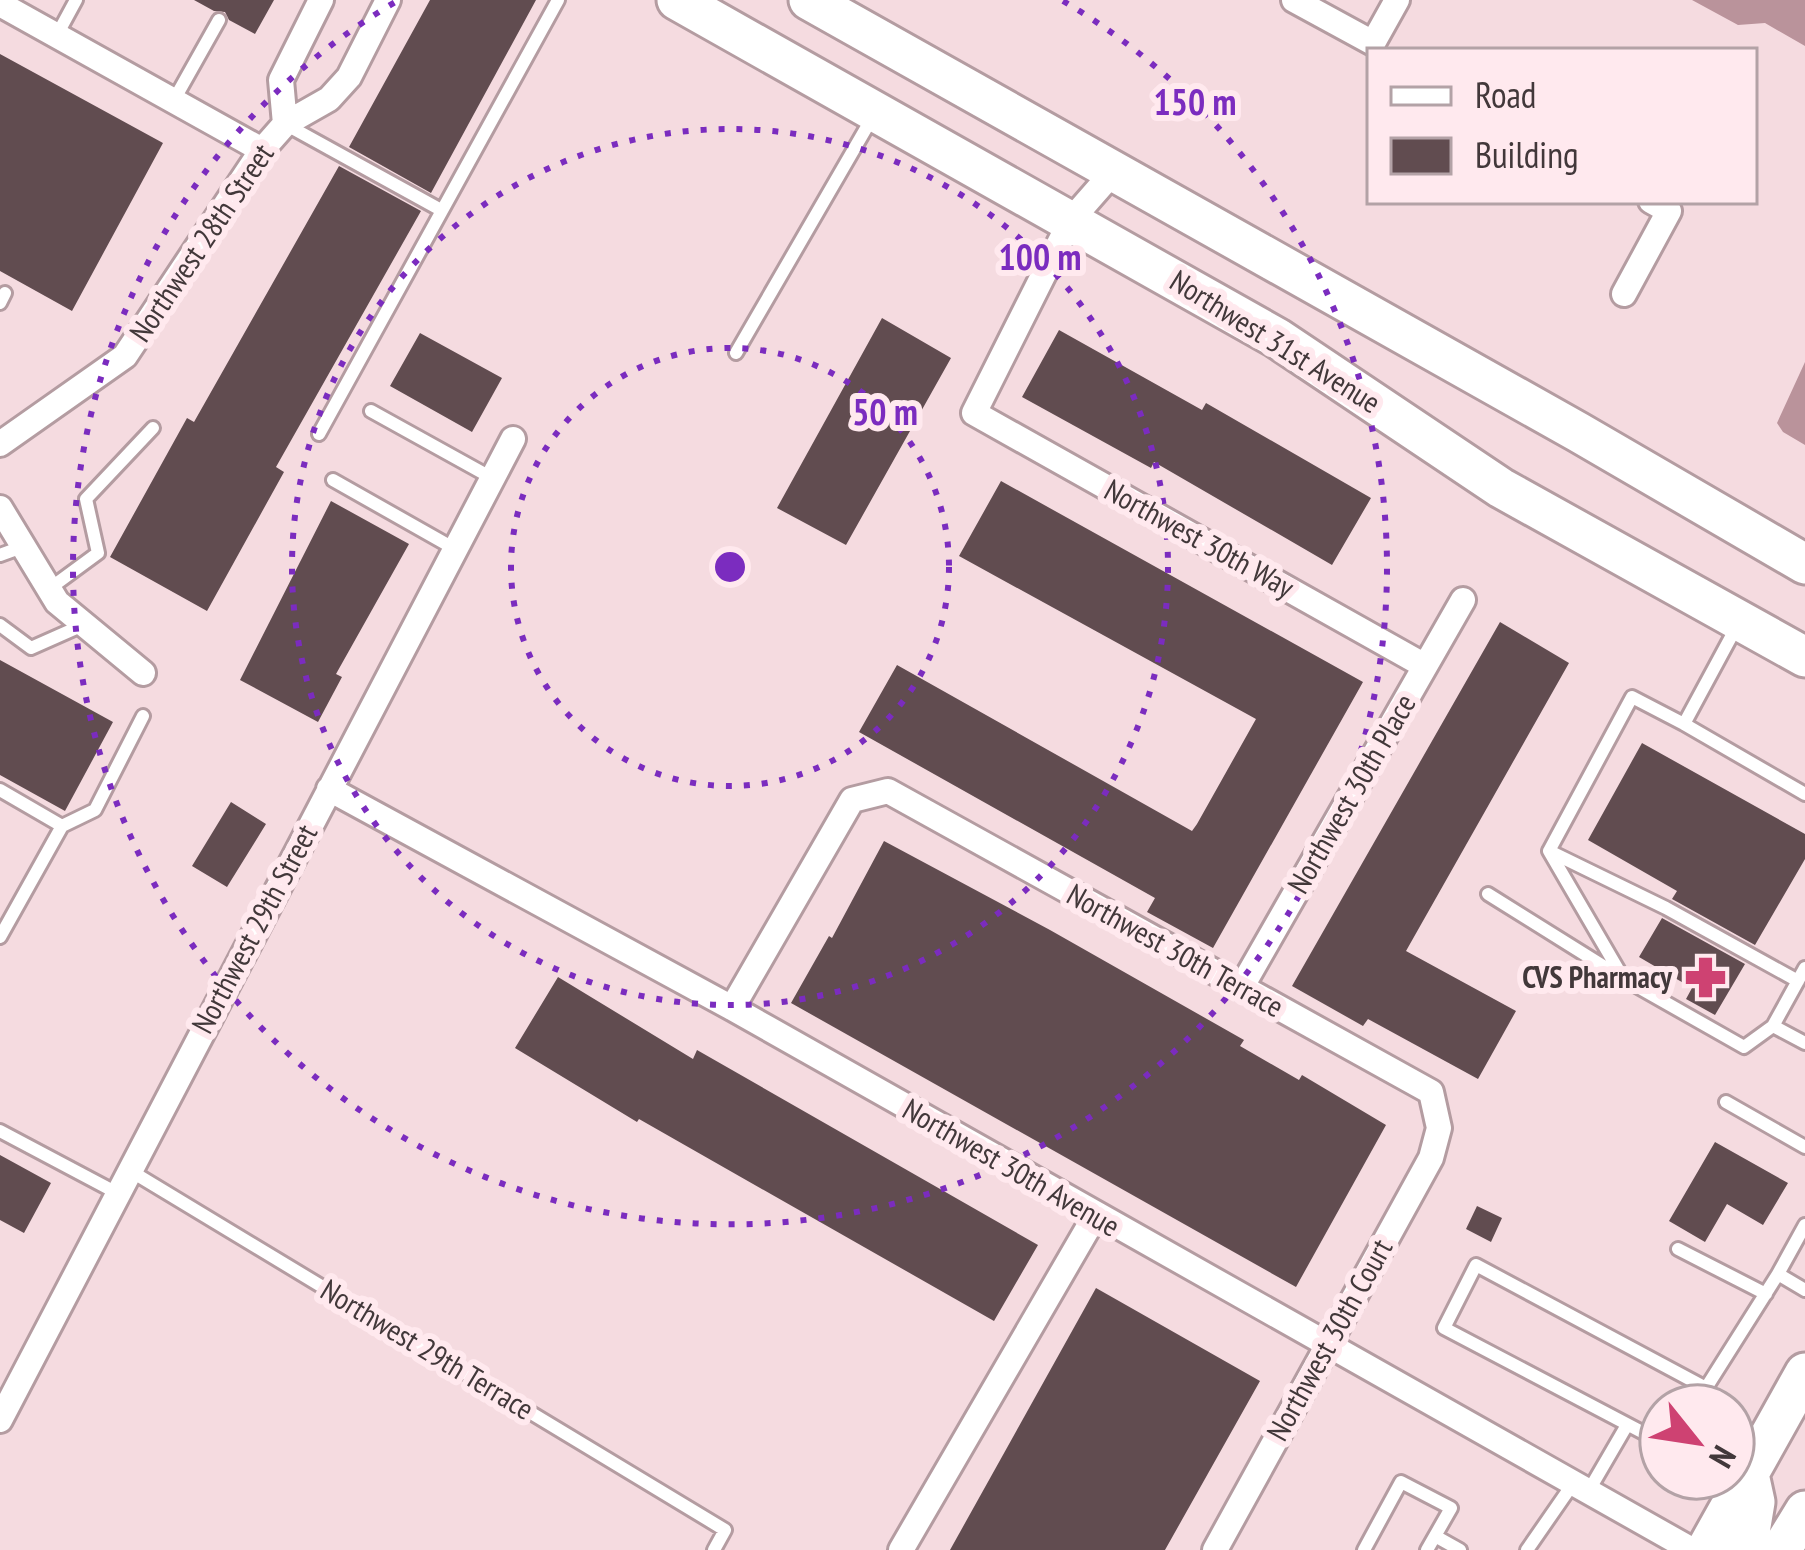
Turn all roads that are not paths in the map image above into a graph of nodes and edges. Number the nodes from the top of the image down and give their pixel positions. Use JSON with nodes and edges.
{"nodes":[{"id":1,"x":76,"y":0,"type":"edge"},
{"id":2,"x":321,"y":0,"type":"edge"},
{"id":3,"x":388,"y":0,"type":"edge"},
{"id":4,"x":558,"y":0,"type":"edge"},
{"id":5,"x":677,"y":0,"type":"edge"},
{"id":6,"x":809,"y":0,"type":"edge"},
{"id":7,"x":1294,"y":0,"type":"edge"},
{"id":8,"x":1397,"y":0,"type":"edge"},
{"id":9,"x":0,"y":4,"type":"edge"},
{"id":10,"x":219,"y":20,"type":"dead end"},
{"id":11,"x":56,"y":36,"type":"junction"},
{"id":12,"x":1380,"y":47,"type":"edge"},
{"id":13,"x":173,"y":101,"type":"junction"},
{"id":14,"x":876,"y":111,"type":"junction"},
{"id":15,"x":285,"y":124,"type":"junction"},
{"id":16,"x":262,"y":150,"type":"junction"},
{"id":17,"x":1114,"y":171,"type":"junction"},
{"id":18,"x":1665,"y":204,"type":"edge"},
{"id":19,"x":441,"y":210,"type":"junction"},
{"id":20,"x":1071,"y":220,"type":"junction"},
{"id":21,"x":1624,"y":294,"type":"dead end"},
{"id":22,"x":736,"y":353,"type":"dead end"},
{"id":23,"x":371,"y":411,"type":"dead end"},
{"id":24,"x":153,"y":428,"type":"dead end"},
{"id":25,"x":319,"y":434,"type":"dead end"},
{"id":26,"x":513,"y":439,"type":"dead end"},
{"id":27,"x":0,"y":444,"type":"edge"},
{"id":28,"x":492,"y":478,"type":"junction"},
{"id":29,"x":333,"y":480,"type":"dead end"},
{"id":30,"x":0,"y":508,"type":"edge"},
{"id":31,"x":455,"y":549,"type":"junction"},
{"id":32,"x":12,"y":551,"type":"edge"},
{"id":33,"x":1805,"y":564,"type":"edge"},
{"id":34,"x":49,"y":589,"type":"junction"},
{"id":35,"x":1463,"y":600,"type":"dead end"},
{"id":36,"x":1740,"y":621,"type":"junction"},
{"id":37,"x":84,"y":624,"type":"junction"},
{"id":38,"x":0,"y":625,"type":"edge"},
{"id":39,"x":1805,"y":657,"type":"edge"},
{"id":40,"x":1425,"y":666,"type":"junction"},
{"id":41,"x":143,"y":673,"type":"dead end"},
{"id":42,"x":143,"y":716,"type":"dead end"},
{"id":43,"x":1684,"y":724,"type":"junction"},
{"id":44,"x":329,"y":789,"type":"junction"},
{"id":45,"x":0,"y":790,"type":"edge"},
{"id":46,"x":1805,"y":794,"type":"edge"},
{"id":47,"x":62,"y":826,"type":"junction"},
{"id":48,"x":1549,"y":850,"type":"junction"},
{"id":49,"x":1488,"y":894,"type":"dead end"},
{"id":50,"x":0,"y":937,"type":"edge"},
{"id":51,"x":1802,"y":975,"type":"edge"},
{"id":52,"x":1624,"y":979,"type":"junction"},
{"id":53,"x":1241,"y":988,"type":"junction"},
{"id":54,"x":732,"y":1008,"type":"junction"},
{"id":55,"x":1773,"y":1025,"type":"junction"},
{"id":56,"x":1805,"y":1043,"type":"edge"},
{"id":57,"x":1726,"y":1102,"type":"dead end"},
{"id":58,"x":1439,"y":1128,"type":"joint"},
{"id":59,"x":0,"y":1131,"type":"edge"},
{"id":60,"x":1805,"y":1147,"type":"edge"},
{"id":61,"x":128,"y":1170,"type":"junction"},
{"id":62,"x":117,"y":1193,"type":"junction"},
{"id":63,"x":1095,"y":1216,"type":"junction"},
{"id":64,"x":1805,"y":1225,"type":"edge"},
{"id":65,"x":1678,"y":1249,"type":"dead end"},
{"id":66,"x":1778,"y":1274,"type":"junction"},
{"id":67,"x":1805,"y":1290,"type":"edge"},
{"id":68,"x":1766,"y":1294,"type":"junction"},
{"id":69,"x":1326,"y":1346,"type":"junction"},
{"id":70,"x":1805,"y":1373,"type":"edge"},
{"id":71,"x":1695,"y":1382,"type":"edge"},
{"id":72,"x":1710,"y":1382,"type":"edge"},
{"id":73,"x":0,"y":1420,"type":"edge"},
{"id":74,"x":1627,"y":1425,"type":"junction"},
{"id":75,"x":1637,"y":1430,"type":"edge"},
{"id":76,"x":1757,"y":1460,"type":"edge"},
{"id":77,"x":1580,"y":1489,"type":"junction"},
{"id":78,"x":1733,"y":1502,"type":"edge"},
{"id":79,"x":1755,"y":1502,"type":"edge"},
{"id":80,"x":1805,"y":1511,"type":"edge"},
{"id":81,"x":1435,"y":1536,"type":"junction"},
{"id":82,"x":714,"y":1550,"type":"edge"},
{"id":83,"x":901,"y":1550,"type":"edge"},
{"id":84,"x":1215,"y":1550,"type":"edge"},
{"id":85,"x":1364,"y":1550,"type":"edge"},
{"id":86,"x":1426,"y":1550,"type":"edge"},
{"id":87,"x":1460,"y":1550,"type":"edge"},
{"id":88,"x":1527,"y":1550,"type":"edge"},
{"id":89,"x":1692,"y":1550,"type":"edge"},
{"id":90,"x":1706,"y":1550,"type":"edge"},
{"id":91,"x":1747,"y":1550,"type":"edge"},
{"id":92,"x":1781,"y":1550,"type":"edge"}],
"edges":[{"from":1,"to":11,"type":"lane"},
{"from":2,"to":15,"type":"street","name":"Northwest 28th Street"},
{"from":3,"to":15,"type":"street","name":"Northwest 28th Street"},
{"from":4,"to":19,"type":"lane"},
{"from":5,"to":14,"type":"main road","name":"Northwest 31st Avenue"},
{"from":6,"to":17,"type":"main road"},
{"from":7,"to":12,"type":"street"},
{"from":8,"to":12,"type":"street"},
{"from":9,"to":11,"type":"street"},
{"from":10,"to":13,"type":"lane"},
{"from":11,"to":13,"type":"street"},
{"from":13,"to":16,"type":"street"},
{"from":14,"to":20,"type":"main road","name":"Northwest 31st Avenue"},
{"from":14,"to":22,"type":"lane"},
{"from":15,"to":16,"type":"street","name":"Northwest 28th Street"},
{"from":15,"to":19,"type":"lane"},
{"from":16,"to":27,"type":"street","name":"Northwest 28th Street"},
{"from":17,"to":20,"type":"street"},
{"from":17,"to":33,"type":"main road"},
{"from":18,"to":21,"type":"street"},
{"from":19,"to":25,"type":"lane"},
{"from":20,"to":36,"type":"main road","name":"Northwest 31st Avenue"},
{"from":20,"to":40,"type":"street","name":"Northwest 30th Way"},
{"from":23,"to":28,"type":"lane"},
{"from":24,"to":34,"type":"lane"},
{"from":26,"to":28,"type":"street","name":"Northwest 29th Street"},
{"from":28,"to":31,"type":"street","name":"Northwest 29th Street"},
{"from":29,"to":31,"type":"lane"},
{"from":30,"to":32,"type":"street"},
{"from":31,"to":44,"type":"street","name":"Northwest 29th Street"},
{"from":32,"to":34,"type":"street"},
{"from":34,"to":37,"type":"street"},
{"from":35,"to":40,"type":"street","name":"Northwest 30th Place"},
{"from":36,"to":39,"type":"main road","name":"Northwest 31st Avenue"},
{"from":36,"to":43,"type":"lane"},
{"from":37,"to":38,"type":"lane"},
{"from":37,"to":41,"type":"street"},
{"from":40,"to":53,"type":"street","name":"Northwest 30th Place"},
{"from":42,"to":47,"type":"lane"},
{"from":43,"to":46,"type":"lane"},
{"from":43,"to":48,"type":"lane"},
{"from":44,"to":54,"type":"street","name":"Northwest 30th Avenue"},
{"from":44,"to":61,"type":"street","name":"Northwest 29th Street"},
{"from":45,"to":47,"type":"lane"},
{"from":47,"to":50,"type":"lane"},
{"from":48,"to":51,"type":"lane"},
{"from":48,"to":52,"type":"lane"},
{"from":49,"to":52,"type":"lane"},
{"from":51,"to":55,"type":"lane"},
{"from":52,"to":55,"type":"lane"},
{"from":53,"to":54,"type":"street","name":"Northwest 30th Terrace"},
{"from":53,"to":58,"type":"street","name":"Northwest 30th Terrace"},
{"from":54,"to":63,"type":"street","name":"Northwest 30th Avenue"},
{"from":55,"to":56,"type":"lane"},
{"from":57,"to":60,"type":"lane"},
{"from":58,"to":69,"type":"street","name":"Northwest 30th Court"},
{"from":59,"to":62,"type":"lane"},
{"from":61,"to":62,"type":"street","name":"Northwest 29th Street"},
{"from":61,"to":82,"type":"lane","name":"Northwest 29th Terrace"},
{"from":62,"to":73,"type":"street","name":"Northwest 29th Street"},
{"from":63,"to":69,"type":"street","name":"Northwest 30th Avenue"},
{"from":63,"to":83,"type":"street"},
{"from":64,"to":66,"type":"lane"},
{"from":65,"to":68,"type":"lane"},
{"from":66,"to":67,"type":"lane"},
{"from":66,"to":68,"type":"lane"},
{"from":68,"to":72,"type":"lane"},
{"from":69,"to":77,"type":"street","name":"Northwest 30th Avenue"},
{"from":69,"to":84,"type":"street","name":"Northwest 30th Court"},
{"from":70,"to":76,"type":"main road"},
{"from":71,"to":74,"type":"lane"},
{"from":74,"to":75,"type":"lane"},
{"from":74,"to":77,"type":"lane"},
{"from":77,"to":88,"type":"lane"},
{"from":77,"to":89,"type":"street","name":"Northwest 30th Avenue"},
{"from":78,"to":90,"type":"main road"},
{"from":79,"to":91,"type":"main road"},
{"from":80,"to":92,"type":"main road"},
{"from":81,"to":85,"type":"lane"},
{"from":81,"to":86,"type":"lane"},
{"from":81,"to":87,"type":"lane"}]}
